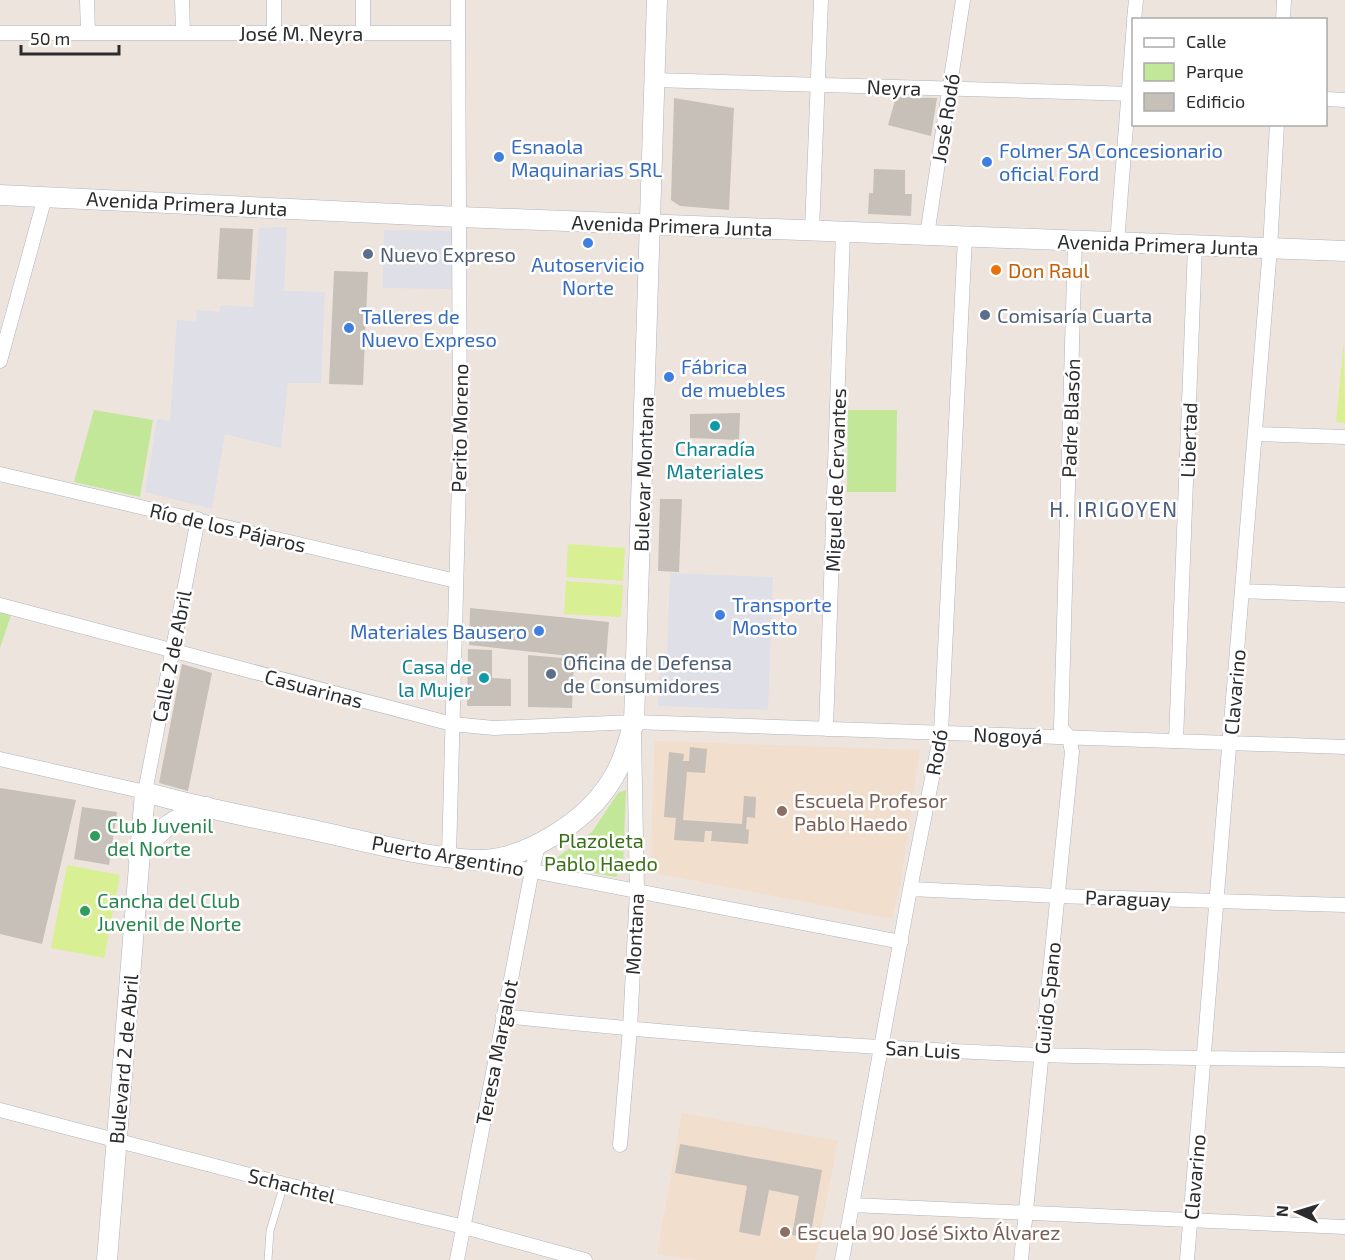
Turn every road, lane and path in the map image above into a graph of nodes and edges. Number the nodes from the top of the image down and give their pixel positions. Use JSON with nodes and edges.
{"nodes":[{"id":1,"x":87,"y":0,"type":"edge"},
{"id":2,"x":182,"y":0,"type":"edge"},
{"id":3,"x":274,"y":0,"type":"edge"},
{"id":4,"x":363,"y":0,"type":"edge"},
{"id":5,"x":458,"y":0,"type":"edge"},
{"id":6,"x":657,"y":0,"type":"edge"},
{"id":7,"x":821,"y":0,"type":"edge"},
{"id":8,"x":963,"y":0,"type":"edge"},
{"id":9,"x":1136,"y":0,"type":"edge"},
{"id":10,"x":1284,"y":0,"type":"edge"},
{"id":11,"x":1134,"y":18,"type":"edge"},
{"id":12,"x":1283,"y":18,"type":"edge"},
{"id":13,"x":0,"y":33,"type":"edge"},
{"id":14,"x":88,"y":33,"type":"junction"},
{"id":15,"x":183,"y":33,"type":"junction"},
{"id":16,"x":274,"y":33,"type":"junction"},
{"id":17,"x":363,"y":33,"type":"junction"},
{"id":18,"x":458,"y":33,"type":"junction"},
{"id":19,"x":1132,"y":58,"type":"edge"},
{"id":20,"x":654,"y":80,"type":"junction"},
{"id":21,"x":817,"y":85,"type":"junction"},
{"id":22,"x":950,"y":89,"type":"junction"},
{"id":23,"x":1130,"y":94,"type":"edge"},
{"id":24,"x":1327,"y":99,"type":"edge"},
{"id":25,"x":1345,"y":100,"type":"edge"},
{"id":26,"x":1277,"y":126,"type":"edge"},
{"id":27,"x":0,"y":195,"type":"edge"},
{"id":28,"x":45,"y":197,"type":"junction"},
{"id":29,"x":460,"y":217,"type":"junction"},
{"id":30,"x":650,"y":224,"type":"junction"},
{"id":31,"x":812,"y":231,"type":"junction"},
{"id":32,"x":843,"y":232,"type":"junction"},
{"id":33,"x":927,"y":235,"type":"junction"},
{"id":34,"x":965,"y":237,"type":"junction"},
{"id":35,"x":1075,"y":241,"type":"junction"},
{"id":36,"x":1117,"y":243,"type":"junction"},
{"id":37,"x":1196,"y":246,"type":"junction"},
{"id":38,"x":1270,"y":248,"type":"junction"},
{"id":39,"x":1345,"y":251,"type":"edge"},
{"id":40,"x":0,"y":361,"type":"edge"},
{"id":41,"x":1255,"y":434,"type":"junction"},
{"id":42,"x":1345,"y":437,"type":"edge"},
{"id":43,"x":0,"y":474,"type":"edge"},
{"id":44,"x":198,"y":519,"type":"junction"},
{"id":45,"x":456,"y":580,"type":"junction"},
{"id":46,"x":1242,"y":591,"type":"junction"},
{"id":47,"x":1345,"y":595,"type":"edge"},
{"id":48,"x":0,"y":605,"type":"edge"},
{"id":49,"x":172,"y":650,"type":"junction"},
{"id":50,"x":634,"y":722,"type":"junction"},
{"id":51,"x":452,"y":724,"type":"junction"},
{"id":52,"x":826,"y":729,"type":"junction"},
{"id":53,"x":941,"y":733,"type":"junction"},
{"id":54,"x":1069,"y":737,"type":"junction"},
{"id":55,"x":1176,"y":741,"type":"junction"},
{"id":56,"x":1230,"y":743,"type":"junction"},
{"id":57,"x":1345,"y":747,"type":"edge"},
{"id":58,"x":0,"y":759,"type":"edge"},
{"id":59,"x":145,"y":792,"type":"junction"},
{"id":60,"x":167,"y":799,"type":"junction"},
{"id":61,"x":208,"y":807,"type":"junction"},
{"id":62,"x":157,"y":826,"type":"junction"},
{"id":63,"x":538,"y":846,"type":"junction"},
{"id":64,"x":449,"y":856,"type":"junction"},
{"id":65,"x":475,"y":860,"type":"junction"},
{"id":66,"x":532,"y":870,"type":"junction"},
{"id":67,"x":910,"y":889,"type":"junction"},
{"id":68,"x":637,"y":890,"type":"junction"},
{"id":69,"x":1058,"y":896,"type":"junction"},
{"id":70,"x":1216,"y":901,"type":"junction"},
{"id":71,"x":1345,"y":905,"type":"edge"},
{"id":72,"x":901,"y":942,"type":"junction"},
{"id":73,"x":503,"y":1016,"type":"junction"},
{"id":74,"x":630,"y":1029,"type":"junction"},
{"id":75,"x":881,"y":1047,"type":"junction"},
{"id":76,"x":1042,"y":1055,"type":"junction"},
{"id":77,"x":1203,"y":1057,"type":"junction"},
{"id":78,"x":1345,"y":1060,"type":"edge"},
{"id":79,"x":0,"y":1110,"type":"edge"},
{"id":80,"x":117,"y":1140,"type":"junction"},
{"id":81,"x":620,"y":1145,"type":"dead end"},
{"id":82,"x":284,"y":1184,"type":"junction"},
{"id":83,"x":852,"y":1205,"type":"junction"},
{"id":84,"x":1026,"y":1212,"type":"junction"},
{"id":85,"x":1190,"y":1220,"type":"junction"},
{"id":86,"x":464,"y":1227,"type":"junction"},
{"id":87,"x":1345,"y":1227,"type":"edge"},
{"id":88,"x":107,"y":1260,"type":"edge"},
{"id":89,"x":268,"y":1260,"type":"edge"},
{"id":90,"x":457,"y":1260,"type":"edge"},
{"id":91,"x":585,"y":1260,"type":"edge"},
{"id":92,"x":842,"y":1260,"type":"edge"},
{"id":93,"x":1021,"y":1260,"type":"edge"},
{"id":94,"x":1187,"y":1260,"type":"edge"}],
"edges":[{"from":1,"to":14,"type":"street"},
{"from":2,"to":15,"type":"street"},
{"from":3,"to":16,"type":"street"},
{"from":4,"to":17,"type":"street"},
{"from":5,"to":18,"type":"street","name":"Perito Moreno"},
{"from":6,"to":20,"type":"main road","name":"Bulevar Montana"},
{"from":7,"to":21,"type":"street"},
{"from":8,"to":22,"type":"street","name":"José Rodó"},
{"from":9,"to":11,"type":"street"},
{"from":10,"to":12,"type":"street"},
{"from":13,"to":14,"type":"street","name":"José M. Neyra"},
{"from":14,"to":15,"type":"street","name":"José M. Neyra"},
{"from":15,"to":16,"type":"street","name":"José M. Neyra"},
{"from":16,"to":17,"type":"street","name":"José M. Neyra"},
{"from":17,"to":18,"type":"street","name":"José M. Neyra"},
{"from":18,"to":29,"type":"street","name":"Perito Moreno"},
{"from":19,"to":23,"type":"street"},
{"from":20,"to":21,"type":"street","name":"Neyra"},
{"from":20,"to":30,"type":"main road","name":"Bulevar Montana"},
{"from":21,"to":22,"type":"street","name":"Neyra"},
{"from":21,"to":31,"type":"street"},
{"from":22,"to":23,"type":"street","name":"Neyra"},
{"from":22,"to":33,"type":"street","name":"José Rodó"},
{"from":23,"to":36,"type":"street"},
{"from":24,"to":25,"type":"street"},
{"from":26,"to":38,"type":"street","name":"Clavarino"},
{"from":27,"to":28,"type":"main road","name":"Avenida Primera Junta"},
{"from":28,"to":29,"type":"main road","name":"Avenida Primera Junta"},
{"from":28,"to":40,"type":"street"},
{"from":29,"to":30,"type":"main road","name":"Avenida Primera Junta"},
{"from":29,"to":45,"type":"street","name":"Perito Moreno"},
{"from":30,"to":31,"type":"main road","name":"Avenida Primera Junta"},
{"from":30,"to":50,"type":"main road","name":"Bulevar Montana"},
{"from":31,"to":32,"type":"main road","name":"Avenida Primera Junta"},
{"from":32,"to":33,"type":"main road","name":"Avenida Primera Junta"},
{"from":32,"to":52,"type":"street","name":"Miguel de Cervantes"},
{"from":33,"to":34,"type":"main road","name":"Avenida Primera Junta"},
{"from":34,"to":35,"type":"main road","name":"Avenida Primera Junta"},
{"from":34,"to":53,"type":"street","name":"Rodó"},
{"from":35,"to":36,"type":"main road","name":"Avenida Primera Junta"},
{"from":35,"to":54,"type":"street","name":"Padre Blasón"},
{"from":36,"to":37,"type":"main road","name":"Avenida Primera Junta"},
{"from":37,"to":38,"type":"main road","name":"Avenida Primera Junta"},
{"from":37,"to":55,"type":"street","name":"Libertad"},
{"from":38,"to":39,"type":"main road","name":"Avenida Primera Junta"},
{"from":38,"to":41,"type":"street","name":"Clavarino"},
{"from":41,"to":42,"type":"street"},
{"from":41,"to":46,"type":"street","name":"Clavarino"},
{"from":43,"to":44,"type":"street","name":"Río de los Pájaros"},
{"from":44,"to":45,"type":"street","name":"Río de los Pájaros"},
{"from":44,"to":49,"type":"street","name":"Calle 2 de Abril"},
{"from":45,"to":51,"type":"street","name":"Perito Moreno"},
{"from":46,"to":47,"type":"street"},
{"from":46,"to":56,"type":"street","name":"Clavarino"},
{"from":48,"to":49,"type":"street","name":"Casuarinas"},
{"from":49,"to":51,"type":"street","name":"Casuarinas"},
{"from":49,"to":59,"type":"street","name":"Calle 2 de Abril"},
{"from":50,"to":51,"type":"street","name":"Casuarinas"},
{"from":50,"to":52,"type":"street","name":"Nogoyá"},
{"from":50,"to":63,"type":"main road","name":"Bulevar Montana"},
{"from":50,"to":68,"type":"street","name":"Montana"},
{"from":51,"to":64,"type":"street","name":"Perito Moreno"},
{"from":52,"to":53,"type":"street","name":"Nogoyá"},
{"from":53,"to":54,"type":"street","name":"Nogoyá"},
{"from":53,"to":67,"type":"street","name":"Rodó"},
{"from":54,"to":55,"type":"street","name":"Nogoyá"},
{"from":54,"to":69,"type":"street","name":"Guido Spano"},
{"from":55,"to":56,"type":"street","name":"Nogoyá"},
{"from":56,"to":57,"type":"street","name":"Nogoyá"},
{"from":56,"to":70,"type":"street","name":"Clavarino"},
{"from":58,"to":59,"type":"street"},
{"from":59,"to":60,"type":"main road","name":"Puerto Argentino"},
{"from":59,"to":62,"type":"main road"},
{"from":60,"to":61,"type":"main road","name":"Puerto Argentino"},
{"from":60,"to":62,"type":"main road"},
{"from":61,"to":62,"type":"main road"},
{"from":61,"to":64,"type":"main road","name":"Puerto Argentino"},
{"from":62,"to":80,"type":"main road","name":"Bulevard 2 de Abril"},
{"from":63,"to":65,"type":"main road","name":"Bulevar Montana"},
{"from":63,"to":66,"type":"street","name":"Teresa Margalot"},
{"from":64,"to":65,"type":"main road","name":"Puerto Argentino"},
{"from":65,"to":66,"type":"street","name":"Puerto Argentino"},
{"from":66,"to":68,"type":"street","name":"Puerto Argentino"},
{"from":66,"to":73,"type":"street","name":"Teresa Margalot"},
{"from":67,"to":69,"type":"street","name":"Paraguay"},
{"from":67,"to":72,"type":"street","name":"Rodó"},
{"from":68,"to":72,"type":"street","name":"Puerto Argentino"},
{"from":68,"to":74,"type":"street","name":"Montana"},
{"from":69,"to":70,"type":"street","name":"Paraguay"},
{"from":69,"to":76,"type":"street","name":"Guido Spano"},
{"from":70,"to":71,"type":"street","name":"Paraguay"},
{"from":70,"to":77,"type":"street","name":"Clavarino"},
{"from":72,"to":75,"type":"street","name":"Rodó"},
{"from":73,"to":74,"type":"street","name":"San Luis"},
{"from":73,"to":86,"type":"street","name":"Teresa Margalot"},
{"from":74,"to":75,"type":"street","name":"San Luis"},
{"from":74,"to":81,"type":"street","name":"Montana"},
{"from":75,"to":76,"type":"street","name":"San Luis"},
{"from":75,"to":83,"type":"street","name":"Rodó"},
{"from":76,"to":77,"type":"street","name":"San Luis"},
{"from":76,"to":84,"type":"street","name":"Guido Spano"},
{"from":77,"to":78,"type":"street","name":"San Luis"},
{"from":77,"to":85,"type":"street","name":"Clavarino"},
{"from":79,"to":80,"type":"street","name":"Schachtel"},
{"from":80,"to":82,"type":"street","name":"Schachtel"},
{"from":80,"to":88,"type":"main road","name":"Bulevard 2 de Abril"},
{"from":82,"to":86,"type":"street","name":"Schachtel"},
{"from":82,"to":89,"type":"lane"},
{"from":83,"to":84,"type":"street"},
{"from":83,"to":92,"type":"street","name":"Rodó"},
{"from":84,"to":85,"type":"street"},
{"from":84,"to":93,"type":"street","name":"Guido Spano"},
{"from":85,"to":87,"type":"street"},
{"from":85,"to":94,"type":"street","name":"Clavarino"},
{"from":86,"to":90,"type":"street","name":"Teresa Margalot"},
{"from":86,"to":91,"type":"street","name":"Schachtel"}]}
